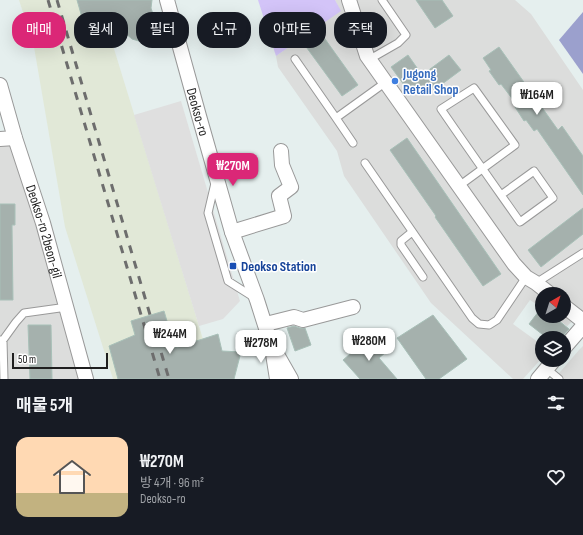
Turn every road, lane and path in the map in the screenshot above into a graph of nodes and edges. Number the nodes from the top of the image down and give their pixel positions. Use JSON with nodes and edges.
{"nodes":[{"id":1,"x":166,"y":0,"type":"edge"},
{"id":2,"x":349,"y":0,"type":"edge"},
{"id":3,"x":382,"y":0,"type":"edge"},
{"id":4,"x":295,"y":59,"type":"dead end"},
{"id":5,"x":370,"y":60,"type":"junction"},
{"id":6,"x":386,"y":82,"type":"junction"},
{"id":7,"x":0,"y":85,"type":"edge"},
{"id":8,"x":336,"y":118,"type":"junction"},
{"id":9,"x":15,"y":138,"type":"junction"},
{"id":10,"x":0,"y":139,"type":"edge"},
{"id":11,"x":352,"y":143,"type":"dead end"},
{"id":12,"x":281,"y":152,"type":"dead end"},
{"id":13,"x":365,"y":163,"type":"dead end"},
{"id":14,"x":482,"y":169,"type":"junction"},
{"id":15,"x":216,"y":177,"type":"junction"},
{"id":16,"x":459,"y":186,"type":"junction"},
{"id":17,"x":501,"y":195,"type":"junction"},
{"id":18,"x":232,"y":232,"type":"junction"},
{"id":19,"x":412,"y":232,"type":"junction"},
{"id":20,"x":583,"y":253,"type":"edge"},
{"id":21,"x":423,"y":277,"type":"dead end"},
{"id":22,"x":531,"y":280,"type":"junction"},
{"id":23,"x":540,"y":287,"type":"edge"},
{"id":24,"x":257,"y":300,"type":"junction"},
{"id":25,"x":67,"y":307,"type":"junction"},
{"id":26,"x":353,"y":307,"type":"dead end"},
{"id":27,"x":571,"y":315,"type":"edge"},
{"id":28,"x":266,"y":324,"type":"junction"},
{"id":29,"x":582,"y":328,"type":"edge"},
{"id":30,"x":1,"y":340,"type":"edge"},
{"id":31,"x":571,"y":340,"type":"edge"},
{"id":32,"x":271,"y":344,"type":"junction"},
{"id":33,"x":547,"y":369,"type":"edge"},
{"id":34,"x":4,"y":379,"type":"edge"},
{"id":35,"x":86,"y":379,"type":"edge"},
{"id":36,"x":277,"y":379,"type":"edge"},
{"id":37,"x":291,"y":379,"type":"edge"},
{"id":38,"x":559,"y":379,"type":"edge"}],
"edges":[{"from":1,"to":15,"type":"street","name":"Deokso-ro"},
{"from":2,"to":5,"type":"street"},
{"from":3,"to":5,"type":"lane"},
{"from":4,"to":8,"type":"lane"},
{"from":5,"to":6,"type":"street"},
{"from":6,"to":8,"type":"lane"},
{"from":6,"to":16,"type":"street"},
{"from":7,"to":9,"type":"street","name":"Deokso-ro 2beon-gil"},
{"from":8,"to":11,"type":"lane"},
{"from":9,"to":10,"type":"street"},
{"from":9,"to":25,"type":"street","name":"Deokso-ro 2beon-gil"},
{"from":12,"to":18,"type":"street"},
{"from":13,"to":19,"type":"lane"},
{"from":14,"to":14,"type":"lane"},
{"from":14,"to":16,"type":"lane"},
{"from":14,"to":17,"type":"lane"},
{"from":15,"to":18,"type":"street","name":"Deokso-ro"},
{"from":15,"to":24,"type":"lane"},
{"from":16,"to":22,"type":"street"},
{"from":17,"to":17,"type":"lane"},
{"from":18,"to":24,"type":"street","name":"Deokso-ro"},
{"from":19,"to":21,"type":"lane"},
{"from":19,"to":22,"type":"lane"},
{"from":20,"to":22,"type":"lane"},
{"from":22,"to":23,"type":"street"},
{"from":24,"to":28,"type":"street","name":"Deokso-ro"},
{"from":25,"to":30,"type":"lane"},
{"from":25,"to":35,"type":"street","name":"Deokso-ro 2beon-gil"},
{"from":26,"to":28,"type":"street"},
{"from":27,"to":29,"type":"street"},
{"from":28,"to":32,"type":"street","name":"Deokso-ro"},
{"from":29,"to":31,"type":"street"},
{"from":30,"to":34,"type":"lane"},
{"from":32,"to":36,"type":"street"},
{"from":32,"to":37,"type":"street","name":"Deokso-ro"},
{"from":33,"to":38,"type":"lane"}]}
